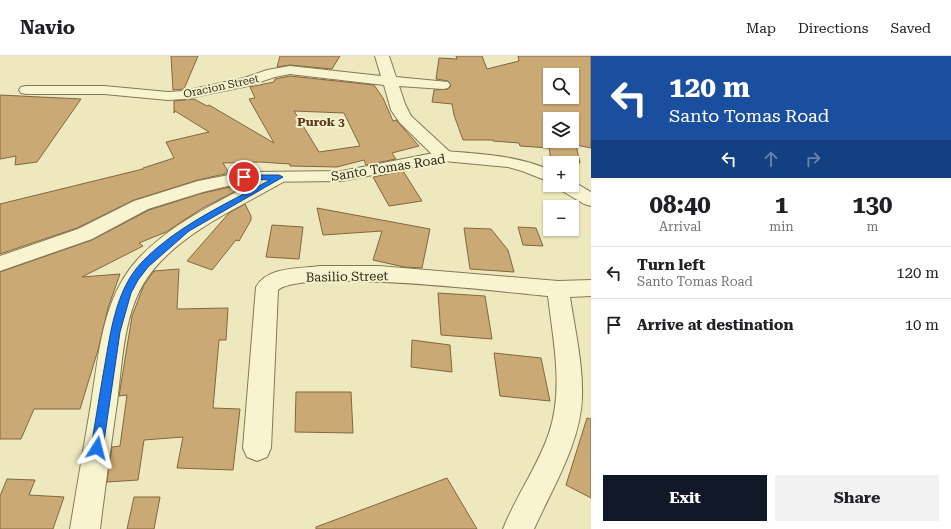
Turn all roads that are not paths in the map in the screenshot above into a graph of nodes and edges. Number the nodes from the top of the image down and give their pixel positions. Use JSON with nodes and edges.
{"nodes":[{"id":1,"x":382,"y":56,"type":"edge"},
{"id":2,"x":390,"y":81,"type":"junction"},
{"id":3,"x":442,"y":85,"type":"dead end"},
{"id":4,"x":26,"y":90,"type":"dead end"},
{"id":5,"x":444,"y":156,"type":"junction"},
{"id":6,"x":543,"y":174,"type":"edge"},
{"id":7,"x":279,"y":177,"type":"junction"},
{"id":8,"x":577,"y":192,"type":"edge"},
{"id":9,"x":591,"y":200,"type":"edge"},
{"id":10,"x":0,"y":264,"type":"edge"},
{"id":11,"x":591,"y":288,"type":"edge"},
{"id":12,"x":558,"y":289,"type":"junction"},
{"id":13,"x":257,"y":448,"type":"dead end"},
{"id":14,"x":85,"y":529,"type":"edge"},
{"id":15,"x":518,"y":529,"type":"edge"}],
"edges":[{"from":1,"to":2,"type":"street"},
{"from":2,"to":3,"type":"street","name":"Oracion Street"},
{"from":2,"to":4,"type":"street","name":"Oracion Street"},
{"from":2,"to":5,"type":"street"},
{"from":5,"to":6,"type":"street","name":"Santo Tomas Road"},
{"from":5,"to":7,"type":"street","name":"Santo Tomas Road"},
{"from":7,"to":10,"type":"street","name":"Santo Tomas Road"},
{"from":7,"to":14,"type":"street"},
{"from":8,"to":9,"type":"street"},
{"from":11,"to":12,"type":"street","name":"Basilio Street"},
{"from":12,"to":13,"type":"street","name":"Basilio Street"},
{"from":12,"to":15,"type":"street"}]}
